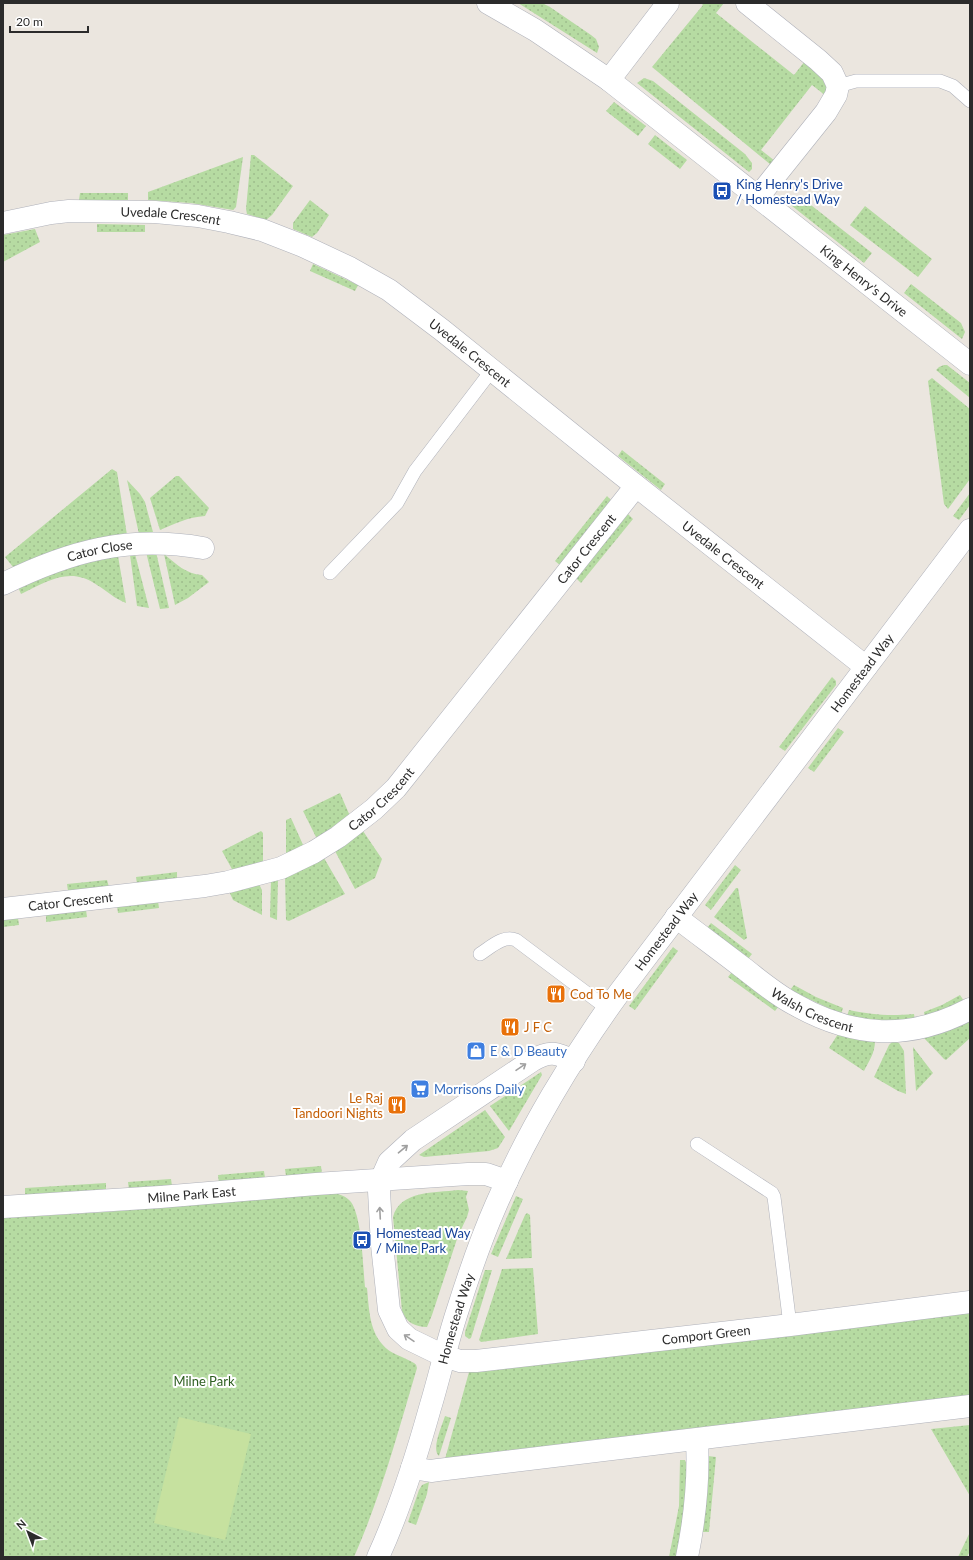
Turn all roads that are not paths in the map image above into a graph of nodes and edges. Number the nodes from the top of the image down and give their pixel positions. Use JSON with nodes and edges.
{"nodes":[{"id":1,"x":488,"y":3,"type":"edge"},
{"id":2,"x":668,"y":3,"type":"edge"},
{"id":3,"x":747,"y":3,"type":"edge"},
{"id":4,"x":609,"y":80,"type":"junction"},
{"id":5,"x":838,"y":86,"type":"junction"},
{"id":6,"x":970,"y":101,"type":"edge"},
{"id":7,"x":758,"y":197,"type":"junction"},
{"id":8,"x":3,"y":223,"type":"edge"},
{"id":9,"x":970,"y":364,"type":"edge"},
{"id":10,"x":492,"y":370,"type":"junction"},
{"id":11,"x":636,"y":486,"type":"junction"},
{"id":12,"x":970,"y":530,"type":"edge"},
{"id":13,"x":203,"y":548,"type":"dead end"},
{"id":14,"x":330,"y":573,"type":"dead end"},
{"id":15,"x":3,"y":584,"type":"edge"},
{"id":16,"x":866,"y":667,"type":"junction"},
{"id":17,"x":3,"y":909,"type":"edge"},
{"id":18,"x":676,"y":917,"type":"junction"},
{"id":19,"x":480,"y":954,"type":"dead end"},
{"id":20,"x":608,"y":1009,"type":"junction"},
{"id":21,"x":970,"y":1009,"type":"edge"},
{"id":22,"x":574,"y":1061,"type":"junction"},
{"id":23,"x":697,"y":1144,"type":"dead end"},
{"id":24,"x":381,"y":1180,"type":"junction"},
{"id":25,"x":507,"y":1180,"type":"junction"},
{"id":26,"x":3,"y":1207,"type":"edge"},
{"id":27,"x":970,"y":1302,"type":"edge"},
{"id":28,"x":790,"y":1325,"type":"junction"},
{"id":29,"x":444,"y":1356,"type":"junction"},
{"id":30,"x":970,"y":1406,"type":"edge"},
{"id":31,"x":697,"y":1440,"type":"junction"},
{"id":32,"x":412,"y":1468,"type":"junction"},
{"id":33,"x":378,"y":1557,"type":"edge"},
{"id":34,"x":687,"y":1557,"type":"edge"}],
"edges":[{"from":1,"to":4,"type":"street","name":"King Henry's Drive"},
{"from":2,"to":4,"type":"street"},
{"from":3,"to":5,"type":"street"},
{"from":4,"to":7,"type":"street","name":"King Henry's Drive"},
{"from":5,"to":6,"type":"lane"},
{"from":5,"to":7,"type":"street"},
{"from":7,"to":9,"type":"street","name":"King Henry's Drive"},
{"from":8,"to":10,"type":"street","name":"Uvedale Crescent"},
{"from":10,"to":11,"type":"street","name":"Uvedale Crescent"},
{"from":10,"to":14,"type":"lane"},
{"from":11,"to":16,"type":"street","name":"Uvedale Crescent"},
{"from":11,"to":17,"type":"street","name":"Cator Crescent"},
{"from":12,"to":16,"type":"street","name":"Homestead Way"},
{"from":13,"to":15,"type":"street","name":"Cator Close"},
{"from":16,"to":18,"type":"street","name":"Homestead Way"},
{"from":18,"to":20,"type":"street","name":"Homestead Way"},
{"from":18,"to":21,"type":"street","name":"Walsh Crescent"},
{"from":19,"to":20,"type":"lane"},
{"from":20,"to":22,"type":"street","name":"Homestead Way"},
{"from":24,"to":22,"type":"street","one_way":true},
{"from":22,"to":25,"type":"street","name":"Homestead Way"},
{"from":23,"to":28,"type":"lane"},
{"from":24,"to":25,"type":"street","name":"Milne Park East"},
{"from":24,"to":26,"type":"street","name":"Milne Park East"},
{"from":29,"to":24,"type":"street","one_way":true},
{"from":25,"to":29,"type":"street","name":"Homestead Way"},
{"from":27,"to":28,"type":"street","name":"Comport Green"},
{"from":28,"to":29,"type":"street","name":"Comport Green"},
{"from":29,"to":32,"type":"street","name":"Homestead Way"},
{"from":30,"to":31,"type":"street"},
{"from":31,"to":32,"type":"street"},
{"from":31,"to":34,"type":"street"},
{"from":32,"to":33,"type":"street","name":"Homestead Way"}]}
